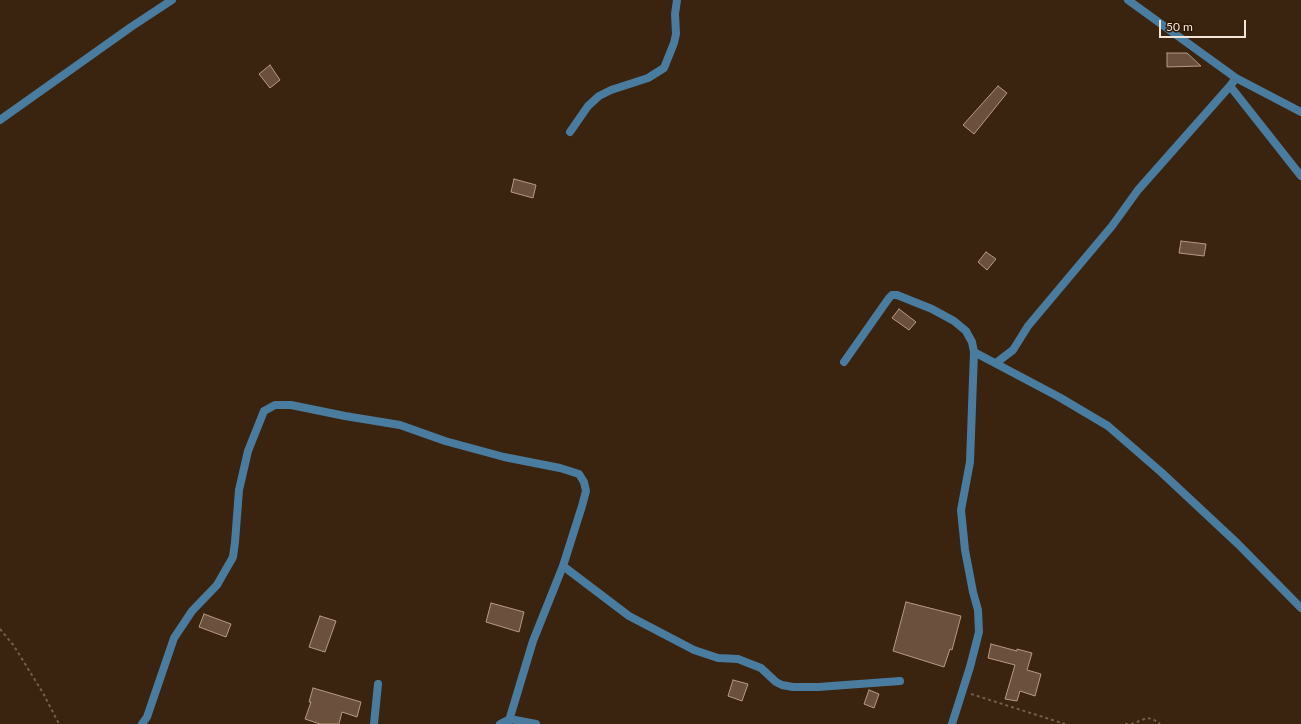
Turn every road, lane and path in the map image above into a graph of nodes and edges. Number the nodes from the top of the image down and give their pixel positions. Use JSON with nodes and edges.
{"nodes":[{"id":1,"x":172,"y":0,"type":"edge"},
{"id":2,"x":678,"y":0,"type":"edge"},
{"id":3,"x":1128,"y":0,"type":"edge"},
{"id":4,"x":1236,"y":78,"type":"junction"},
{"id":5,"x":1230,"y":86,"type":"junction"},
{"id":6,"x":1301,"y":112,"type":"edge"},
{"id":7,"x":0,"y":120,"type":"edge"},
{"id":8,"x":570,"y":132,"type":"dead end"},
{"id":9,"x":1301,"y":176,"type":"edge"},
{"id":10,"x":974,"y":352,"type":"junction"},
{"id":11,"x":844,"y":362,"type":"dead end"},
{"id":12,"x":996,"y":363,"type":"junction"},
{"id":13,"x":563,"y":566,"type":"junction"},
{"id":14,"x":1301,"y":608,"type":"edge"},
{"id":15,"x":0,"y":629,"type":"edge"},
{"id":16,"x":900,"y":681,"type":"dead end"},
{"id":17,"x":378,"y":684,"type":"dead end"},
{"id":18,"x":962,"y":692,"type":"junction"},
{"id":19,"x":509,"y":722,"type":"edge"},
{"id":20,"x":59,"y":724,"type":"edge"},
{"id":21,"x":142,"y":724,"type":"edge"},
{"id":22,"x":374,"y":724,"type":"edge"},
{"id":23,"x":500,"y":724,"type":"edge"},
{"id":24,"x":536,"y":724,"type":"edge"},
{"id":25,"x":952,"y":724,"type":"edge"},
{"id":26,"x":1065,"y":724,"type":"edge"},
{"id":27,"x":1125,"y":724,"type":"edge"},
{"id":28,"x":1160,"y":724,"type":"edge"}],
"edges":[{"from":1,"to":7,"type":"street"},
{"from":2,"to":8,"type":"street"},
{"from":3,"to":4,"type":"street"},
{"from":4,"to":5,"type":"street"},
{"from":4,"to":6,"type":"street"},
{"from":5,"to":9,"type":"street"},
{"from":5,"to":12,"type":"street"},
{"from":10,"to":11,"type":"street"},
{"from":10,"to":12,"type":"street"},
{"from":10,"to":18,"type":"street"},
{"from":12,"to":14,"type":"street"},
{"from":13,"to":16,"type":"street"},
{"from":13,"to":19,"type":"street"},
{"from":13,"to":21,"type":"street"},
{"from":15,"to":20,"type":"path"},
{"from":17,"to":22,"type":"street"},
{"from":18,"to":25,"type":"street"},
{"from":18,"to":26,"type":"path"},
{"from":19,"to":23,"type":"street"},
{"from":19,"to":24,"type":"street"},
{"from":27,"to":28,"type":"path"}]}
